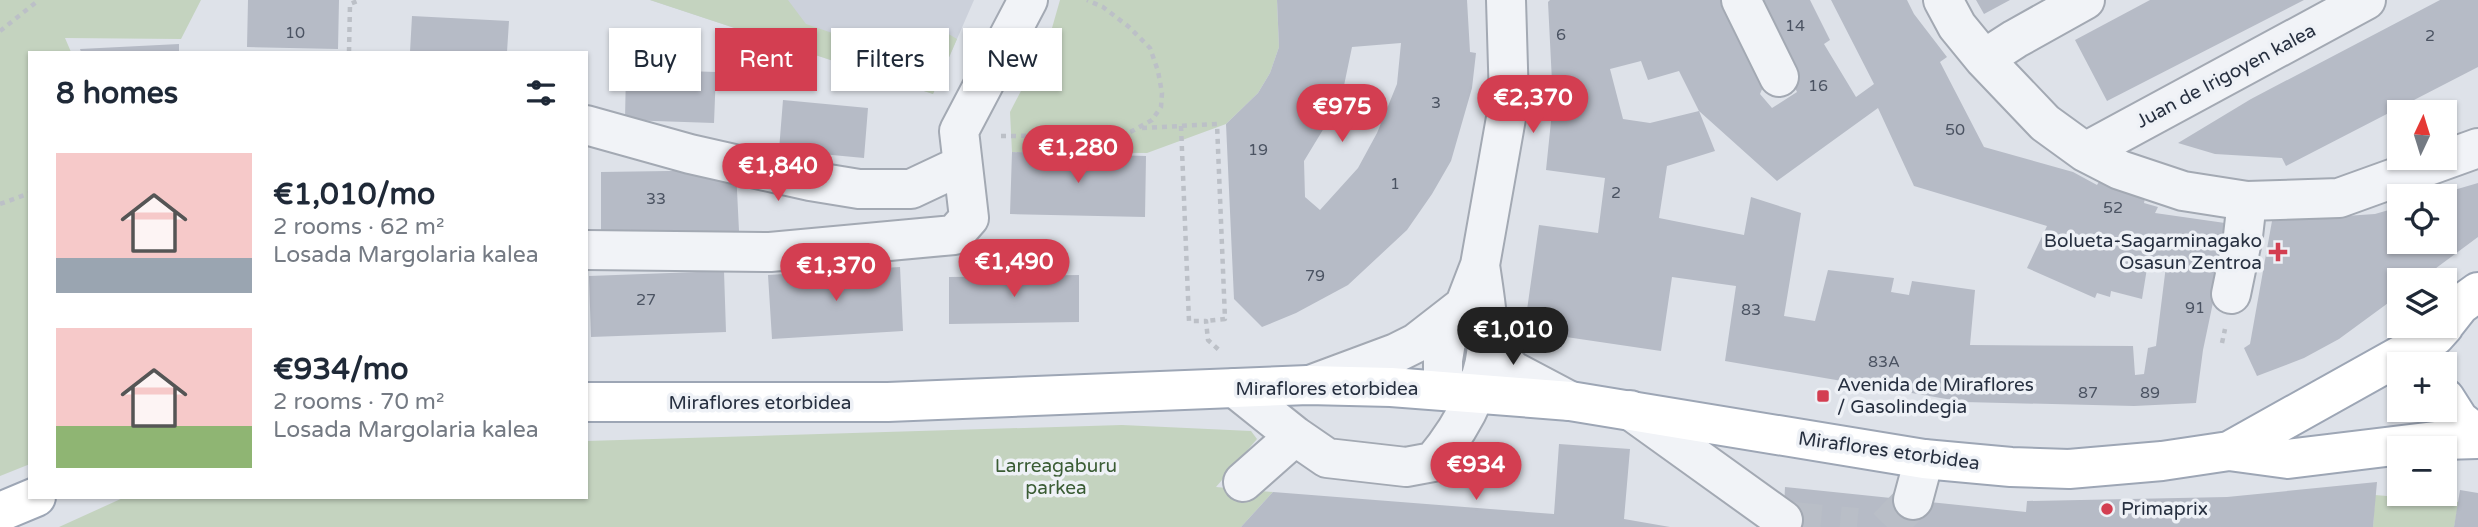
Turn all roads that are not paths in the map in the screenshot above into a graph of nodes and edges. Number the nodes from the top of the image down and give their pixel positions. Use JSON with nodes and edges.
{"nodes":[{"id":1,"x":1028,"y":0,"type":"edge"},
{"id":2,"x":1741,"y":0,"type":"edge"},
{"id":3,"x":1943,"y":0,"type":"edge"},
{"id":4,"x":2085,"y":0,"type":"edge"},
{"id":5,"x":2366,"y":0,"type":"edge"},
{"id":6,"x":1511,"y":4,"type":"edge"},
{"id":7,"x":1984,"y":58,"type":"junction"},
{"id":8,"x":1779,"y":77,"type":"dead end"},
{"id":9,"x":588,"y":126,"type":"edge"},
{"id":10,"x":2478,"y":148,"type":"edge"},
{"id":11,"x":2085,"y":152,"type":"junction"},
{"id":12,"x":962,"y":165,"type":"junction"},
{"id":13,"x":2247,"y":201,"type":"junction"},
{"id":14,"x":588,"y":250,"type":"edge"},
{"id":15,"x":2231,"y":294,"type":"dead end"},
{"id":16,"x":1476,"y":317,"type":"junction"},
{"id":17,"x":2431,"y":338,"type":"edge"},
{"id":18,"x":1230,"y":372,"type":"junction"},
{"id":19,"x":1308,"y":385,"type":"junction"},
{"id":20,"x":1463,"y":392,"type":"junction"},
{"id":21,"x":1570,"y":401,"type":"junction"},
{"id":22,"x":588,"y":402,"type":"edge"},
{"id":23,"x":1630,"y":410,"type":"junction"},
{"id":24,"x":2457,"y":418,"type":"edge"},
{"id":25,"x":1296,"y":436,"type":"junction"},
{"id":26,"x":2478,"y":437,"type":"edge"},
{"id":27,"x":2229,"y":452,"type":"junction"},
{"id":28,"x":1924,"y":460,"type":"junction"},
{"id":29,"x":1244,"y":482,"type":"dead end"},
{"id":30,"x":31,"y":499,"type":"edge"},
{"id":31,"x":1913,"y":500,"type":"tunnel mouth"},
{"id":32,"x":0,"y":512,"type":"edge"},
{"id":33,"x":1783,"y":520,"type":"dead end"}],
"edges":[{"from":1,"to":12,"type":"street"},
{"from":2,"to":8,"type":"street"},
{"from":3,"to":7,"type":"street"},
{"from":4,"to":7,"type":"street"},
{"from":5,"to":11,"type":"street","name":"Juan de Irigoyen kalea"},
{"from":6,"to":16,"type":"street"},
{"from":7,"to":11,"type":"street"},
{"from":9,"to":12,"type":"street"},
{"from":10,"to":13,"type":"street"},
{"from":11,"to":13,"type":"street"},
{"from":12,"to":14,"type":"street"},
{"from":13,"to":15,"type":"street"},
{"from":16,"to":19,"type":"street"},
{"from":16,"to":20,"type":"street"},
{"from":16,"to":21,"type":"street"},
{"from":17,"to":27,"type":"main road","name":"Miraflores etorbidea"},
{"from":18,"to":19,"type":"main road","name":"Miraflores etorbidea"},
{"from":18,"to":22,"type":"main road","name":"Miraflores etorbidea"},
{"from":18,"to":25,"type":"street"},
{"from":19,"to":20,"type":"main road","name":"Miraflores etorbidea"},
{"from":20,"to":21,"type":"main road","name":"Miraflores etorbidea"},
{"from":20,"to":25,"type":"street"},
{"from":21,"to":23,"type":"main road","name":"Miraflores etorbidea"},
{"from":23,"to":28,"type":"main road","name":"Miraflores etorbidea"},
{"from":23,"to":33,"type":"street"},
{"from":24,"to":26,"type":"main road","name":"Miraflores etorbidea"},
{"from":25,"to":29,"type":"street"},
{"from":26,"to":27,"type":"main road","name":"Miraflores etorbidea"},
{"from":27,"to":28,"type":"main road","name":"Miraflores etorbidea"},
{"from":28,"to":31,"type":"street"},
{"from":30,"to":32,"type":"main road"}]}
